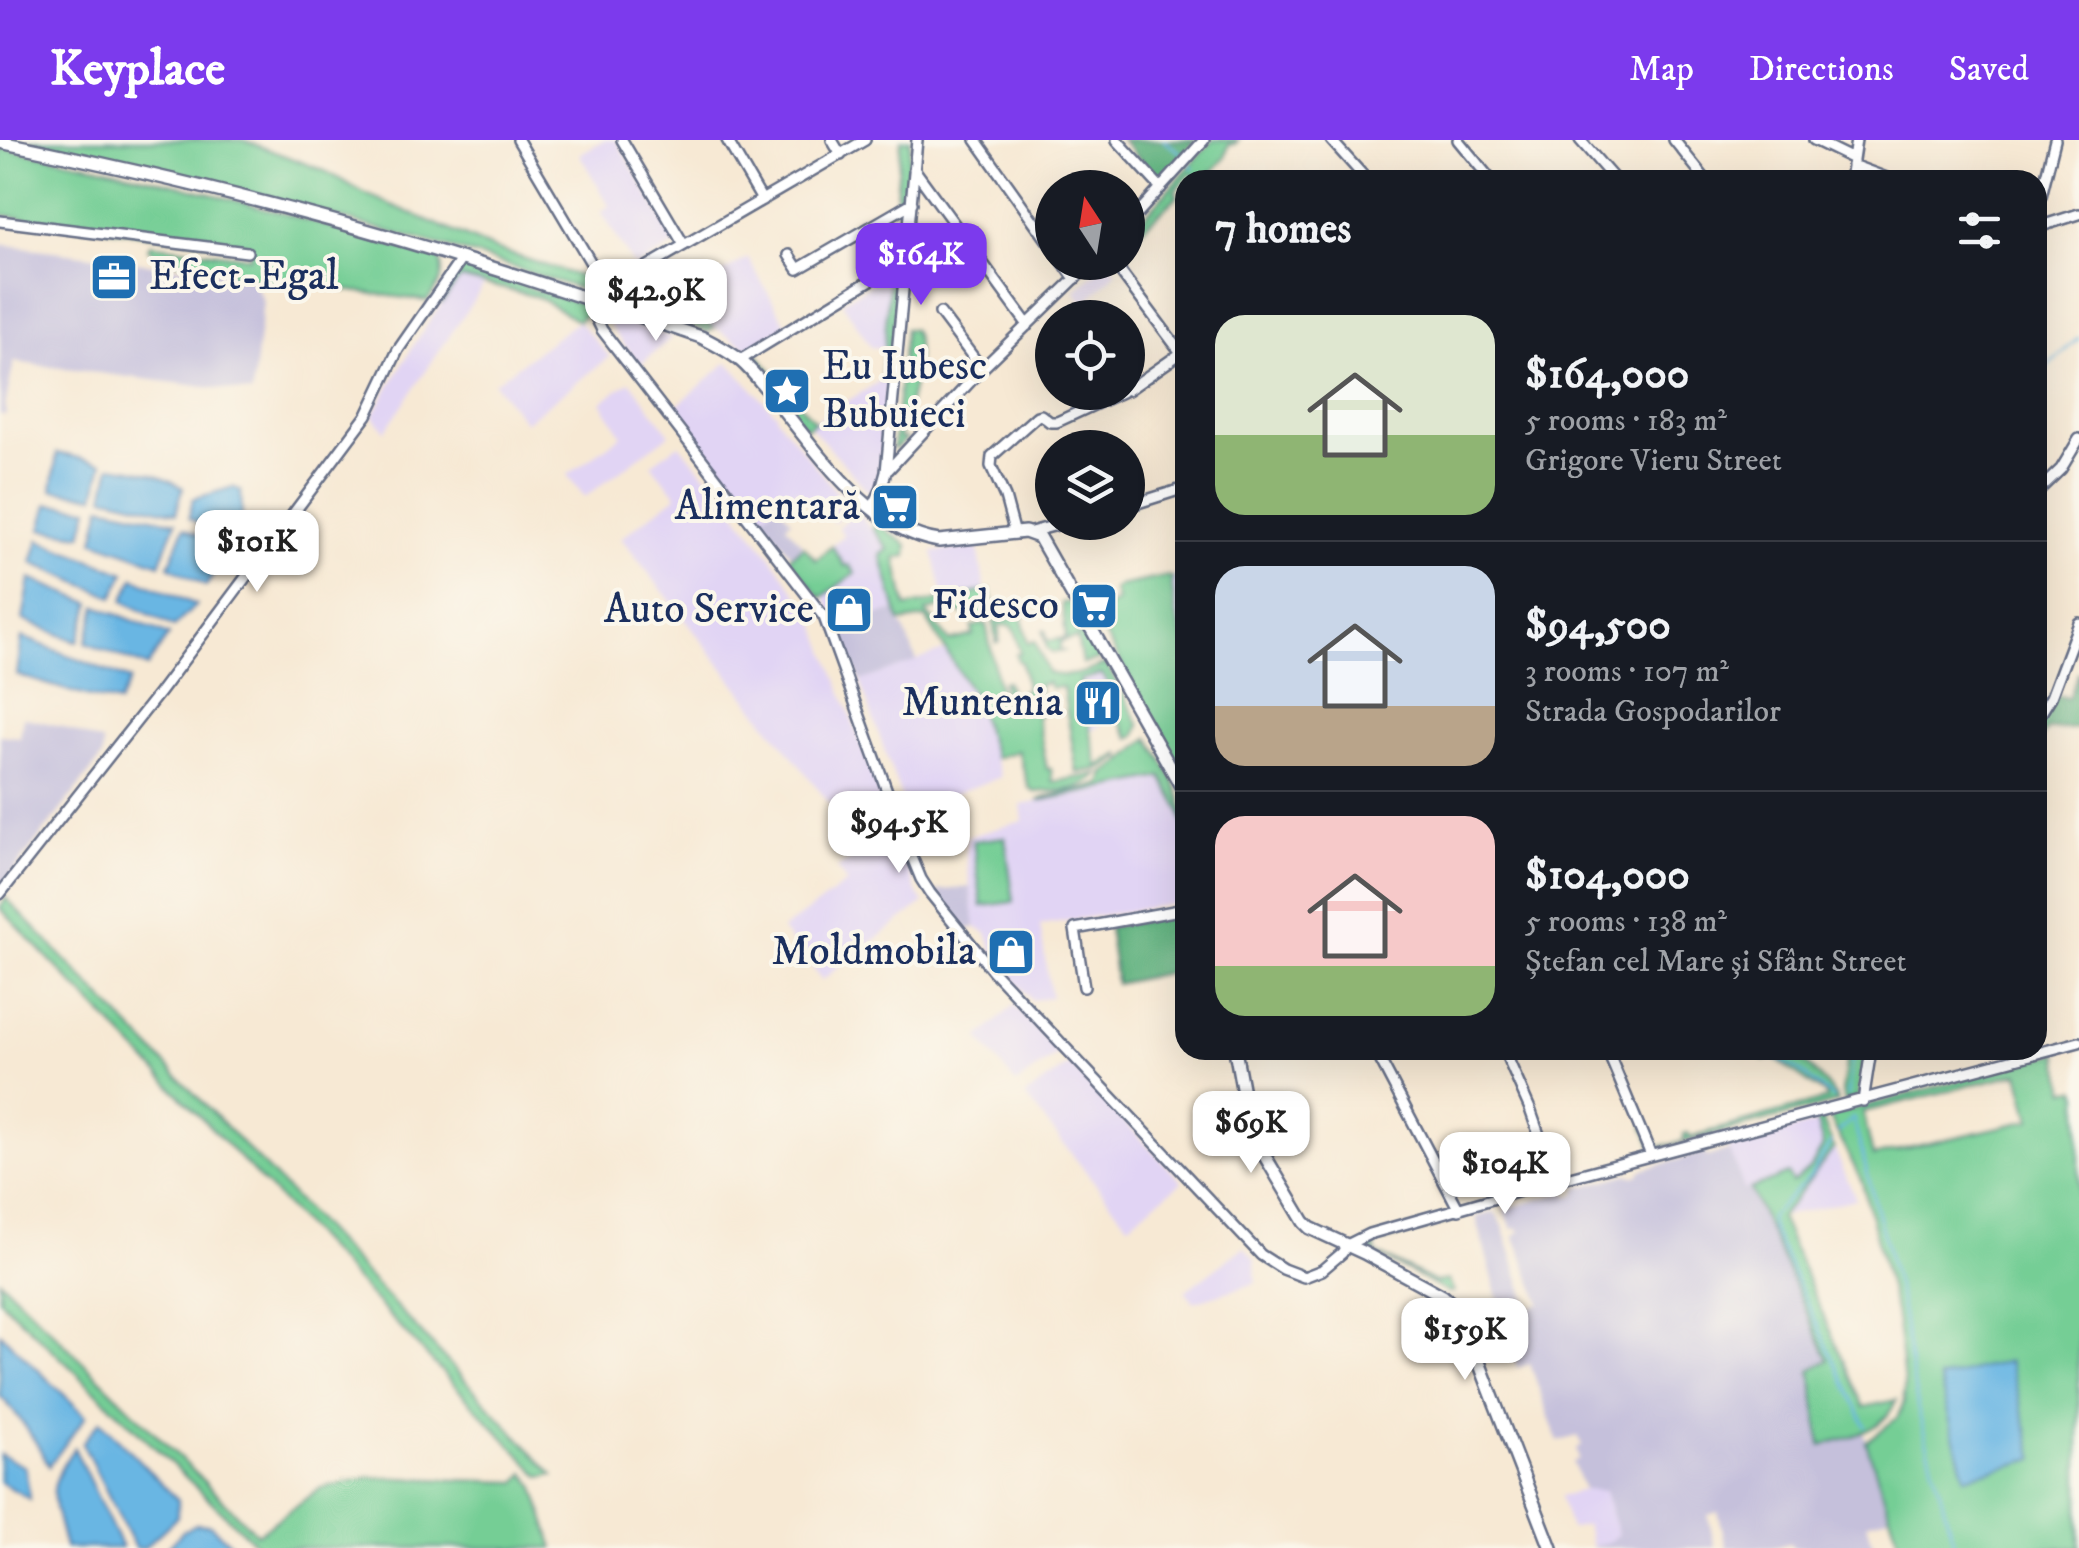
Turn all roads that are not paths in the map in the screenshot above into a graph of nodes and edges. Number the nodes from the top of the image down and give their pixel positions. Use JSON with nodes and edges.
{"nodes":[{"id":1,"x":518,"y":140,"type":"edge"},
{"id":2,"x":622,"y":140,"type":"edge"},
{"id":3,"x":727,"y":140,"type":"edge"},
{"id":4,"x":832,"y":140,"type":"edge"},
{"id":5,"x":865,"y":140,"type":"edge"},
{"id":6,"x":916,"y":140,"type":"edge"},
{"id":7,"x":976,"y":140,"type":"edge"},
{"id":8,"x":1117,"y":140,"type":"edge"},
{"id":9,"x":1204,"y":140,"type":"edge"},
{"id":10,"x":1331,"y":140,"type":"edge"},
{"id":11,"x":1458,"y":140,"type":"edge"},
{"id":12,"x":1580,"y":140,"type":"edge"},
{"id":13,"x":1674,"y":140,"type":"edge"},
{"id":14,"x":1814,"y":140,"type":"edge"},
{"id":15,"x":1856,"y":140,"type":"edge"},
{"id":16,"x":2055,"y":140,"type":"edge"},
{"id":17,"x":0,"y":142,"type":"edge"},
{"id":18,"x":841,"y":154,"type":"junction"},
{"id":19,"x":1853,"y":162,"type":"junction"},
{"id":20,"x":914,"y":169,"type":"junction"},
{"id":21,"x":1177,"y":170,"type":"edge"},
{"id":22,"x":1358,"y":170,"type":"edge"},
{"id":23,"x":1484,"y":170,"type":"edge"},
{"id":24,"x":1606,"y":170,"type":"edge"},
{"id":25,"x":1698,"y":170,"type":"edge"},
{"id":26,"x":1852,"y":170,"type":"edge"},
{"id":27,"x":1870,"y":170,"type":"edge"},
{"id":28,"x":1175,"y":172,"type":"edge"},
{"id":29,"x":2047,"y":172,"type":"edge"},
{"id":30,"x":1161,"y":188,"type":"junction"},
{"id":31,"x":762,"y":200,"type":"junction"},
{"id":32,"x":912,"y":203,"type":"junction"},
{"id":33,"x":1145,"y":205,"type":"edge"},
{"id":34,"x":2079,"y":214,"type":"edge"},
{"id":35,"x":0,"y":221,"type":"edge"},
{"id":36,"x":1035,"y":223,"type":"edge"},
{"id":37,"x":2047,"y":224,"type":"edge"},
{"id":38,"x":684,"y":245,"type":"junction"},
{"id":39,"x":247,"y":252,"type":"dead end"},
{"id":40,"x":789,"y":254,"type":"dead end"},
{"id":41,"x":462,"y":258,"type":"junction"},
{"id":42,"x":907,"y":258,"type":"junction"},
{"id":43,"x":1074,"y":280,"type":"edge"},
{"id":44,"x":1127,"y":280,"type":"edge"},
{"id":45,"x":607,"y":290,"type":"junction"},
{"id":46,"x":587,"y":299,"type":"junction"},
{"id":47,"x":605,"y":305,"type":"junction"},
{"id":48,"x":940,"y":313,"type":"dead end"},
{"id":49,"x":1028,"y":325,"type":"junction"},
{"id":50,"x":1175,"y":344,"type":"edge"},
{"id":51,"x":740,"y":360,"type":"junction"},
{"id":52,"x":1175,"y":360,"type":"edge"},
{"id":53,"x":982,"y":369,"type":"junction"},
{"id":54,"x":1145,"y":379,"type":"edge"},
{"id":55,"x":1083,"y":410,"type":"edge"},
{"id":56,"x":2079,"y":440,"type":"edge"},
{"id":57,"x":886,"y":472,"type":"junction"},
{"id":58,"x":2047,"y":483,"type":"edge"},
{"id":59,"x":1175,"y":491,"type":"edge"},
{"id":60,"x":1145,"y":501,"type":"edge"},
{"id":61,"x":872,"y":508,"type":"junction"},
{"id":62,"x":1035,"y":531,"type":"edge"},
{"id":63,"x":1031,"y":532,"type":"junction"},
{"id":64,"x":1015,"y":534,"type":"junction"},
{"id":65,"x":2079,"y":622,"type":"edge"},
{"id":66,"x":2047,"y":703,"type":"edge"},
{"id":67,"x":1175,"y":774,"type":"edge"},
{"id":68,"x":0,"y":894,"type":"edge"},
{"id":69,"x":1175,"y":911,"type":"edge"},
{"id":70,"x":1084,"y":987,"type":"dead end"},
{"id":71,"x":2079,"y":1042,"type":"edge"},
{"id":72,"x":2047,"y":1050,"type":"edge"},
{"id":73,"x":1237,"y":1060,"type":"edge"},
{"id":74,"x":1380,"y":1060,"type":"edge"},
{"id":75,"x":1508,"y":1060,"type":"edge"},
{"id":76,"x":1611,"y":1060,"type":"edge"},
{"id":77,"x":1869,"y":1060,"type":"edge"},
{"id":78,"x":2009,"y":1060,"type":"edge"},
{"id":79,"x":1863,"y":1101,"type":"junction"},
{"id":80,"x":1652,"y":1155,"type":"junction"},
{"id":81,"x":1555,"y":1181,"type":"junction"},
{"id":82,"x":1459,"y":1210,"type":"junction"},
{"id":83,"x":1347,"y":1245,"type":"junction"},
{"id":84,"x":1551,"y":1548,"type":"edge"}],
"edges":[{"from":1,"to":45,"type":"street"},
{"from":2,"to":38,"type":"street"},
{"from":3,"to":31,"type":"street"},
{"from":4,"to":18,"type":"street"},
{"from":5,"to":18,"type":"street"},
{"from":6,"to":20,"type":"street"},
{"from":7,"to":36,"type":"street"},
{"from":8,"to":30,"type":"street"},
{"from":9,"to":21,"type":"street"},
{"from":10,"to":22,"type":"street"},
{"from":11,"to":23,"type":"street"},
{"from":12,"to":24,"type":"street"},
{"from":13,"to":25,"type":"street"},
{"from":14,"to":19,"type":"street"},
{"from":15,"to":19,"type":"street"},
{"from":16,"to":29,"type":"street"},
{"from":17,"to":41,"type":"street"},
{"from":18,"to":31,"type":"street"},
{"from":19,"to":26,"type":"street"},
{"from":19,"to":27,"type":"street"},
{"from":20,"to":32,"type":"street"},
{"from":20,"to":49,"type":"street"},
{"from":28,"to":30,"type":"street"},
{"from":30,"to":33,"type":"street"},
{"from":31,"to":38,"type":"street"},
{"from":32,"to":40,"type":"street"},
{"from":32,"to":42,"type":"street"},
{"from":34,"to":37,"type":"street"},
{"from":35,"to":39,"type":"street"},
{"from":38,"to":45,"type":"street"},
{"from":41,"to":46,"type":"street"},
{"from":41,"to":68,"type":"street"},
{"from":42,"to":51,"type":"street"},
{"from":42,"to":57,"type":"street"},
{"from":43,"to":49,"type":"street"},
{"from":44,"to":50,"type":"street"},
{"from":45,"to":47,"type":"street"},
{"from":46,"to":47,"type":"street"},
{"from":46,"to":83,"type":"street"},
{"from":47,"to":51,"type":"street"},
{"from":48,"to":53,"type":"street"},
{"from":49,"to":53,"type":"street"},
{"from":51,"to":61,"type":"street"},
{"from":52,"to":54,"type":"street"},
{"from":53,"to":57,"type":"street"},
{"from":55,"to":64,"type":"street"},
{"from":56,"to":58,"type":"street"},
{"from":57,"to":61,"type":"street"},
{"from":59,"to":60,"type":"street"},
{"from":61,"to":64,"type":"street"},
{"from":62,"to":63,"type":"street"},
{"from":63,"to":64,"type":"street"},
{"from":63,"to":67,"type":"street"},
{"from":65,"to":66,"type":"street"},
{"from":69,"to":70,"type":"street"},
{"from":71,"to":72,"type":"street"},
{"from":73,"to":83,"type":"street"},
{"from":74,"to":82,"type":"street"},
{"from":75,"to":81,"type":"street"},
{"from":76,"to":80,"type":"street"},
{"from":77,"to":79,"type":"street"},
{"from":78,"to":79,"type":"street"},
{"from":79,"to":80,"type":"street"},
{"from":80,"to":81,"type":"street"},
{"from":81,"to":82,"type":"street"},
{"from":82,"to":83,"type":"street"},
{"from":83,"to":84,"type":"street"}]}
